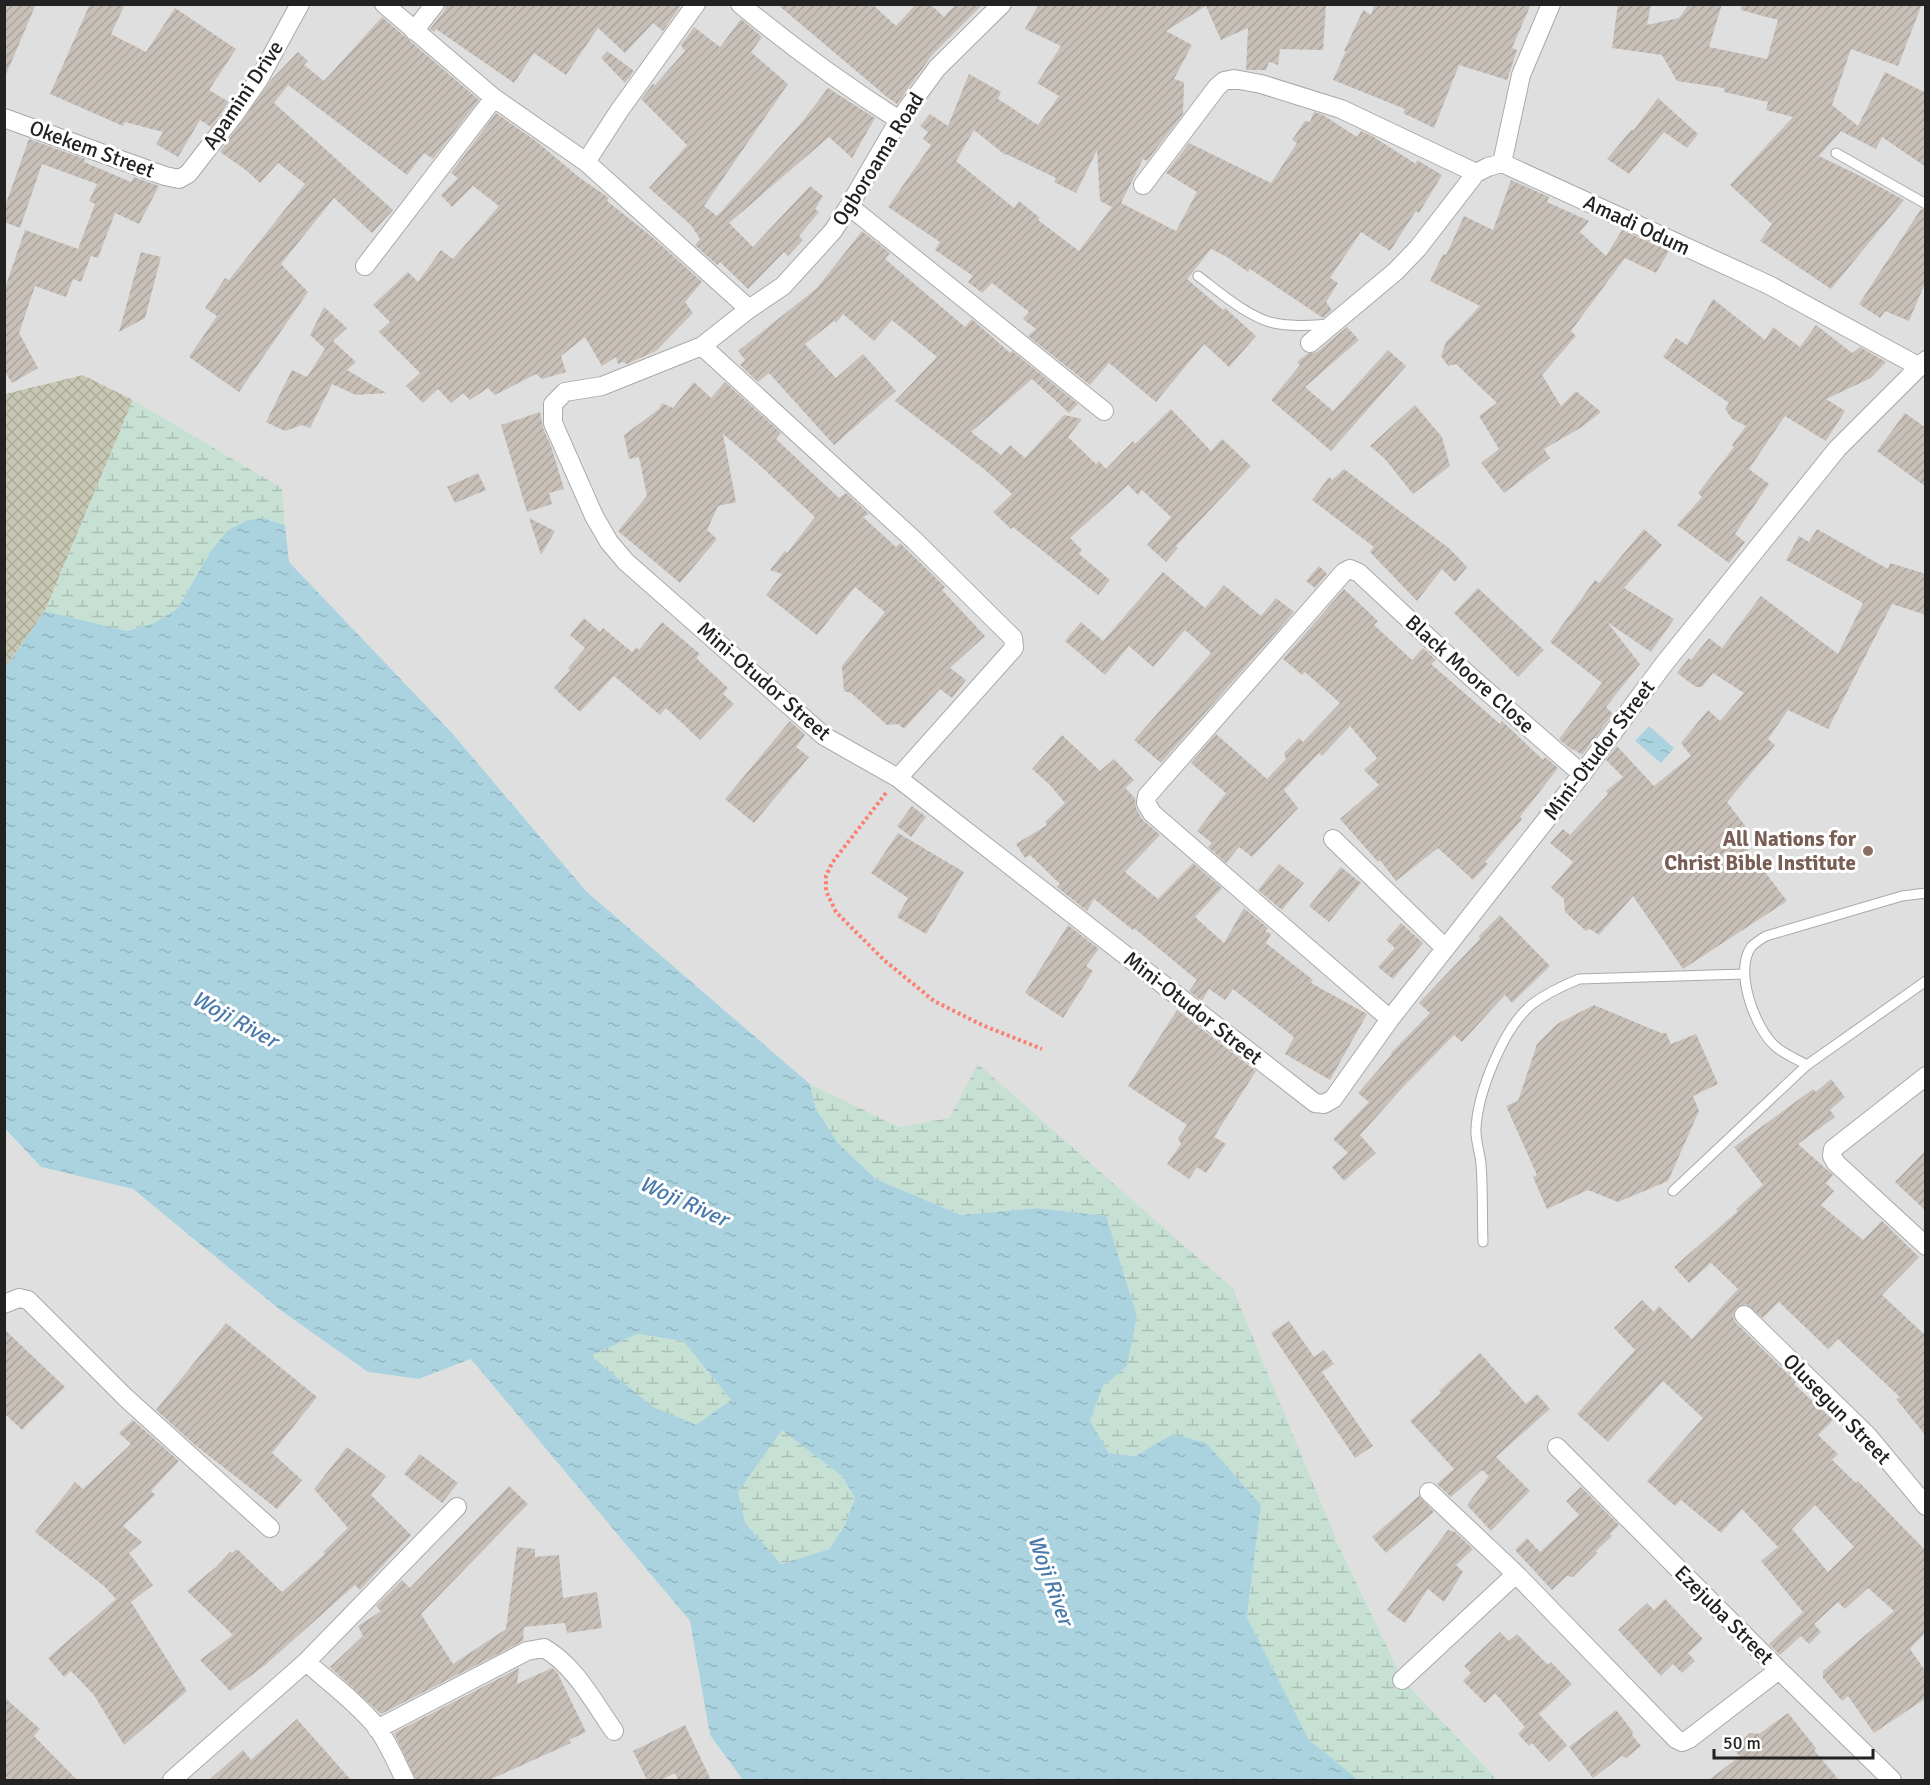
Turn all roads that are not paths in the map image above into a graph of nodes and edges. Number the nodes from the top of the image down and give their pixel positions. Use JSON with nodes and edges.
{"nodes":[{"id":1,"x":300,"y":4,"type":"edge"},
{"id":2,"x":384,"y":4,"type":"edge"},
{"id":3,"x":435,"y":4,"type":"edge"},
{"id":4,"x":696,"y":4,"type":"edge"},
{"id":5,"x":740,"y":4,"type":"edge"},
{"id":6,"x":1002,"y":4,"type":"edge"},
{"id":7,"x":1551,"y":4,"type":"edge"},
{"id":8,"x":414,"y":31,"type":"junction"},
{"id":9,"x":494,"y":98,"type":"junction"},
{"id":10,"x":4,"y":118,"type":"edge"},
{"id":11,"x":899,"y":120,"type":"junction"},
{"id":12,"x":1836,"y":153,"type":"dead end"},
{"id":13,"x":586,"y":162,"type":"junction"},
{"id":14,"x":1502,"y":163,"type":"junction"},
{"id":15,"x":1476,"y":174,"type":"junction"},
{"id":16,"x":179,"y":179,"type":"joint"},
{"id":17,"x":1143,"y":185,"type":"dead end"},
{"id":18,"x":1926,"y":204,"type":"edge"},
{"id":19,"x":849,"y":206,"type":"junction"},
{"id":20,"x":365,"y":266,"type":"dead end"},
{"id":21,"x":1198,"y":276,"type":"dead end"},
{"id":22,"x":749,"y":309,"type":"junction"},
{"id":23,"x":1333,"y":324,"type":"junction"},
{"id":24,"x":1310,"y":343,"type":"dead end"},
{"id":25,"x":702,"y":346,"type":"junction"},
{"id":26,"x":1923,"y":362,"type":"edge"},
{"id":27,"x":1104,"y":411,"type":"dead end"},
{"id":28,"x":1582,"y":774,"type":"junction"},
{"id":29,"x":898,"y":778,"type":"junction"},
{"id":30,"x":1332,"y":839,"type":"dead end"},
{"id":31,"x":1926,"y":893,"type":"edge"},
{"id":32,"x":1445,"y":948,"type":"junction"},
{"id":33,"x":1745,"y":974,"type":"junction"},
{"id":34,"x":1926,"y":981,"type":"edge"},
{"id":35,"x":1390,"y":1019,"type":"junction"},
{"id":36,"x":1807,"y":1065,"type":"junction"},
{"id":37,"x":1926,"y":1076,"type":"edge"},
{"id":38,"x":1673,"y":1191,"type":"dead end"},
{"id":39,"x":1483,"y":1242,"type":"dead end"},
{"id":40,"x":1926,"y":1246,"type":"edge"},
{"id":41,"x":4,"y":1304,"type":"edge"},
{"id":42,"x":1744,"y":1315,"type":"dead end"},
{"id":43,"x":1557,"y":1448,"type":"dead end"},
{"id":44,"x":1430,"y":1492,"type":"dead end"},
{"id":45,"x":1926,"y":1506,"type":"edge"},
{"id":46,"x":457,"y":1507,"type":"dead end"},
{"id":47,"x":270,"y":1528,"type":"dead end"},
{"id":48,"x":1516,"y":1574,"type":"junction"},
{"id":49,"x":306,"y":1662,"type":"junction"},
{"id":50,"x":1779,"y":1670,"type":"junction"},
{"id":51,"x":1402,"y":1680,"type":"dead end"},
{"id":52,"x":377,"y":1729,"type":"junction"},
{"id":53,"x":614,"y":1731,"type":"dead end"},
{"id":54,"x":172,"y":1780,"type":"edge"},
{"id":55,"x":405,"y":1780,"type":"edge"},
{"id":56,"x":1892,"y":1780,"type":"edge"}],
"edges":[{"from":1,"to":16,"type":"street","name":"Apamini Drive"},
{"from":2,"to":8,"type":"street"},
{"from":3,"to":8,"type":"street"},
{"from":4,"to":13,"type":"street"},
{"from":5,"to":11,"type":"street"},
{"from":6,"to":11,"type":"street","name":"Ogboroama Road"},
{"from":7,"to":14,"type":"street"},
{"from":8,"to":9,"type":"street"},
{"from":9,"to":13,"type":"street"},
{"from":9,"to":20,"type":"street"},
{"from":10,"to":16,"type":"street","name":"Okekem Street"},
{"from":11,"to":19,"type":"street","name":"Ogboroama Road"},
{"from":12,"to":18,"type":"lane"},
{"from":13,"to":22,"type":"street"},
{"from":14,"to":15,"type":"street"},
{"from":14,"to":26,"type":"street","name":"Amadi Odum"},
{"from":15,"to":17,"type":"street"},
{"from":15,"to":23,"type":"street"},
{"from":19,"to":22,"type":"street","name":"Ogboroama Road"},
{"from":19,"to":27,"type":"street"},
{"from":21,"to":23,"type":"lane"},
{"from":22,"to":25,"type":"street","name":"Mini-Otudor Street"},
{"from":23,"to":24,"type":"street"},
{"from":25,"to":29,"type":"street"},
{"from":25,"to":29,"type":"street","name":"Mini-Otudor Street"},
{"from":26,"to":28,"type":"street","name":"Mini-Otudor Street"},
{"from":28,"to":32,"type":"street","name":"Mini-Otudor Street"},
{"from":28,"to":35,"type":"street","name":"Black Moore Close"},
{"from":29,"to":35,"type":"street","name":"Mini-Otudor Street"},
{"from":30,"to":32,"type":"street"},
{"from":31,"to":33,"type":"lane"},
{"from":32,"to":35,"type":"street","name":"Mini-Otudor Street"},
{"from":33,"to":36,"type":"lane"},
{"from":33,"to":39,"type":"lane"},
{"from":34,"to":36,"type":"lane"},
{"from":36,"to":38,"type":"lane"},
{"from":37,"to":40,"type":"street"},
{"from":41,"to":47,"type":"street"},
{"from":42,"to":45,"type":"street","name":"Olusegun Street"},
{"from":43,"to":50,"type":"street","name":"Ezejuba Street"},
{"from":44,"to":48,"type":"street"},
{"from":46,"to":49,"type":"street"},
{"from":48,"to":50,"type":"street"},
{"from":48,"to":51,"type":"street"},
{"from":49,"to":52,"type":"street"},
{"from":49,"to":54,"type":"street"},
{"from":50,"to":56,"type":"street","name":"Ezejuba Street"},
{"from":52,"to":53,"type":"street"},
{"from":52,"to":55,"type":"street"}]}
